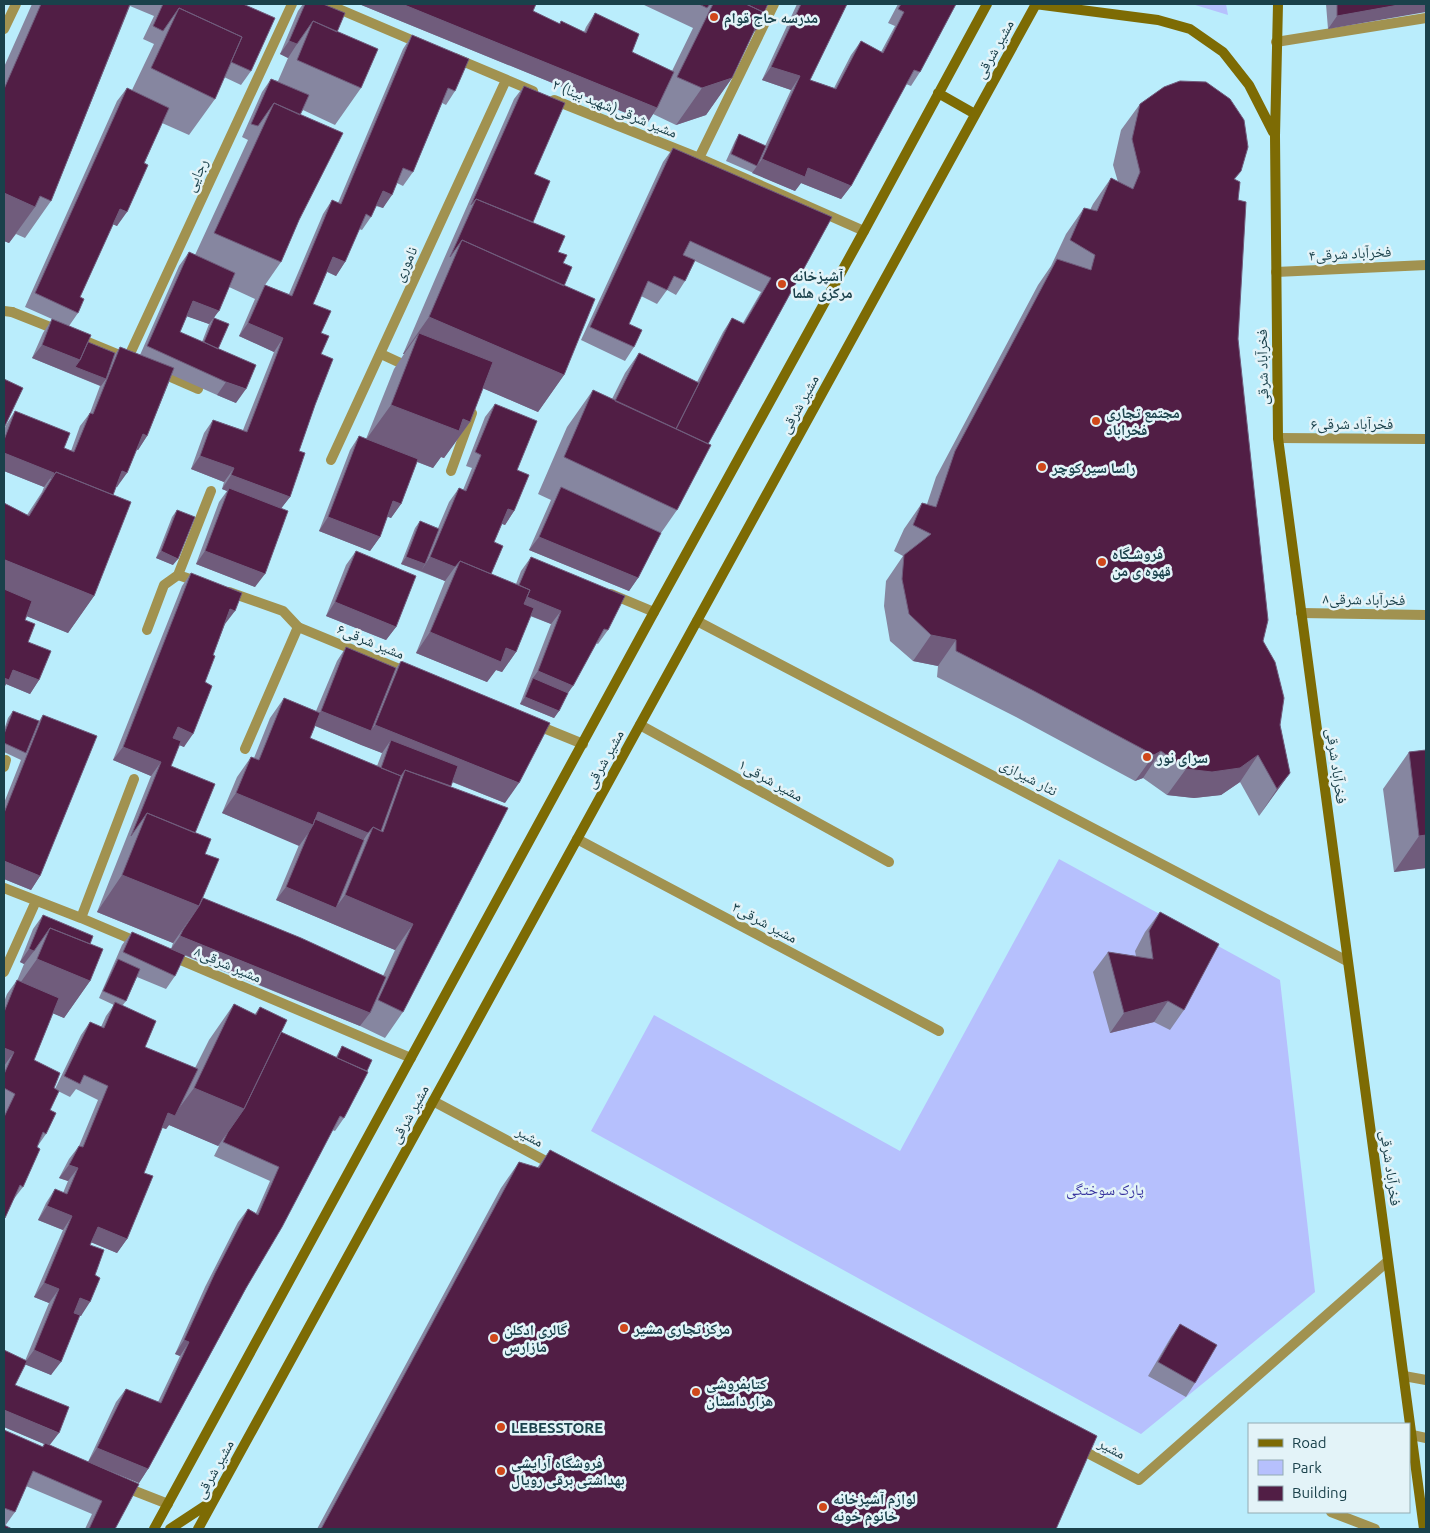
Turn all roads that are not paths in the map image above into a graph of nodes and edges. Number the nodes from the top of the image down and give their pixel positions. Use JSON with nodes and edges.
{"nodes":[{"id":1,"x":16,"y":4,"type":"edge"},
{"id":2,"x":292,"y":4,"type":"edge"},
{"id":3,"x":327,"y":4,"type":"edge"},
{"id":4,"x":774,"y":4,"type":"edge"},
{"id":5,"x":986,"y":4,"type":"edge"},
{"id":6,"x":1036,"y":4,"type":"edge"},
{"id":7,"x":1278,"y":4,"type":"edge"},
{"id":8,"x":1426,"y":18,"type":"edge"},
{"id":9,"x":4,"y":29,"type":"edge"},
{"id":10,"x":1276,"y":42,"type":"junction"},
{"id":11,"x":506,"y":80,"type":"junction"},
{"id":12,"x":938,"y":93,"type":"junction"},
{"id":13,"x":975,"y":114,"type":"junction"},
{"id":14,"x":1274,"y":136,"type":"junction"},
{"id":15,"x":700,"y":158,"type":"junction"},
{"id":16,"x":864,"y":231,"type":"junction"},
{"id":17,"x":1426,"y":265,"type":"edge"},
{"id":18,"x":1276,"y":272,"type":"junction"},
{"id":19,"x":8,"y":311,"type":"edge"},
{"id":20,"x":380,"y":354,"type":"junction"},
{"id":21,"x":137,"y":362,"type":"junction"},
{"id":22,"x":416,"y":370,"type":"edge"},
{"id":23,"x":198,"y":389,"type":"dead end"},
{"id":24,"x":475,"y":406,"type":"edge"},
{"id":25,"x":1278,"y":438,"type":"junction"},
{"id":26,"x":1426,"y":439,"type":"edge"},
{"id":27,"x":331,"y":460,"type":"dead end"},
{"id":28,"x":451,"y":470,"type":"edge"},
{"id":29,"x":211,"y":490,"type":"dead end"},
{"id":30,"x":178,"y":575,"type":"junction"},
{"id":31,"x":602,"y":591,"type":"edge"},
{"id":32,"x":654,"y":612,"type":"junction"},
{"id":33,"x":1301,"y":613,"type":"junction"},
{"id":34,"x":1426,"y":615,"type":"edge"},
{"id":35,"x":696,"y":621,"type":"junction"},
{"id":36,"x":298,"y":627,"type":"junction"},
{"id":37,"x":147,"y":630,"type":"dead end"},
{"id":38,"x":417,"y":676,"type":"edge"},
{"id":39,"x":528,"y":721,"type":"edge"},
{"id":40,"x":640,"y":725,"type":"junction"},
{"id":41,"x":583,"y":744,"type":"junction"},
{"id":42,"x":245,"y":749,"type":"dead end"},
{"id":43,"x":134,"y":779,"type":"dead end"},
{"id":44,"x":577,"y":839,"type":"junction"},
{"id":45,"x":888,"y":862,"type":"dead end"},
{"id":46,"x":4,"y":888,"type":"edge"},
{"id":47,"x":36,"y":901,"type":"junction"},
{"id":48,"x":81,"y":918,"type":"junction"},
{"id":49,"x":146,"y":945,"type":"edge"},
{"id":50,"x":164,"y":953,"type":"edge"},
{"id":51,"x":1347,"y":961,"type":"junction"},
{"id":52,"x":4,"y":972,"type":"edge"},
{"id":53,"x":939,"y":1031,"type":"dead end"},
{"id":54,"x":411,"y":1058,"type":"junction"},
{"id":55,"x":433,"y":1101,"type":"junction"},
{"id":56,"x":564,"y":1171,"type":"edge"},
{"id":57,"x":1388,"y":1260,"type":"junction"},
{"id":58,"x":1404,"y":1376,"type":"junction"},
{"id":59,"x":1426,"y":1380,"type":"edge"},
{"id":60,"x":1412,"y":1434,"type":"junction"},
{"id":61,"x":1426,"y":1438,"type":"edge"},
{"id":62,"x":1070,"y":1443,"type":"edge"},
{"id":63,"x":113,"y":1483,"type":"edge"},
{"id":64,"x":214,"y":1500,"type":"junction"},
{"id":65,"x":168,"y":1504,"type":"junction"},
{"id":66,"x":1334,"y":1513,"type":"edge"},
{"id":67,"x":154,"y":1529,"type":"edge"},
{"id":68,"x":170,"y":1529,"type":"edge"},
{"id":69,"x":198,"y":1529,"type":"edge"},
{"id":70,"x":1375,"y":1529,"type":"edge"},
{"id":71,"x":1424,"y":1529,"type":"edge"}],
"edges":[{"from":1,"to":9,"type":"street"},
{"from":2,"to":21,"type":"street","name":"رجایی"},
{"from":3,"to":11,"type":"street","name":"۲ مشیر شرقی(شهید بینا)"},
{"from":4,"to":15,"type":"street"},
{"from":5,"to":12,"type":"main road","name":"مشیر شرقی"},
{"from":6,"to":13,"type":"main road","name":"مشیر شرقی"},
{"from":6,"to":14,"type":"main road"},
{"from":7,"to":10,"type":"main road","name":"فخرآباد شرقی"},
{"from":8,"to":10,"type":"street"},
{"from":10,"to":14,"type":"main road","name":"فخرآباد شرقی"},
{"from":11,"to":15,"type":"street","name":"۲ مشیر شرقی(شهید بینا)"},
{"from":11,"to":20,"type":"street","name":"ناموری"},
{"from":12,"to":13,"type":"main road"},
{"from":12,"to":16,"type":"main road","name":"مشیر شرقی"},
{"from":13,"to":35,"type":"main road","name":"مشیر شرقی"},
{"from":14,"to":18,"type":"main road","name":"فخرآباد شرقی"},
{"from":15,"to":16,"type":"street","name":"۲ مشیر شرقی(شهید بینا)"},
{"from":16,"to":32,"type":"main road","name":"مشیر شرقی"},
{"from":17,"to":18,"type":"street","name":"فخرآباد شرقی۴"},
{"from":18,"to":25,"type":"main road","name":"فخرآباد شرقی"},
{"from":19,"to":21,"type":"street"},
{"from":20,"to":22,"type":"street"},
{"from":20,"to":27,"type":"street","name":"ناموری"},
{"from":21,"to":23,"type":"street"},
{"from":24,"to":28,"type":"street"},
{"from":25,"to":26,"type":"street","name":"فخرآباد شرقی۶"},
{"from":25,"to":33,"type":"main road","name":"فخرآباد شرقی"},
{"from":29,"to":30,"type":"street"},
{"from":30,"to":36,"type":"street"},
{"from":30,"to":37,"type":"street"},
{"from":31,"to":32,"type":"street"},
{"from":32,"to":41,"type":"main road","name":"مشیر شرقی"},
{"from":33,"to":34,"type":"street","name":"فخرآباد شرقی۸"},
{"from":33,"to":51,"type":"main road","name":"فخرآباد شرقی"},
{"from":35,"to":40,"type":"main road","name":"مشیر شرقی"},
{"from":35,"to":51,"type":"street","name":"نثار شیرازی"},
{"from":36,"to":38,"type":"street","name":"۶مشیر شرقی"},
{"from":36,"to":42,"type":"street"},
{"from":39,"to":41,"type":"street"},
{"from":40,"to":44,"type":"main road","name":"مشیر شرقی"},
{"from":40,"to":45,"type":"street","name":"۱مشیر شرقی"},
{"from":41,"to":54,"type":"main road","name":"مشیر شرقی"},
{"from":43,"to":48,"type":"street"},
{"from":44,"to":53,"type":"street","name":"۳مشیر شرقی"},
{"from":44,"to":55,"type":"main road","name":"مشیر شرقی"},
{"from":46,"to":47,"type":"street"},
{"from":47,"to":48,"type":"street"},
{"from":47,"to":52,"type":"street"},
{"from":48,"to":49,"type":"street"},
{"from":50,"to":54,"type":"street","name":"مشیر شرقی۸"},
{"from":51,"to":57,"type":"main road","name":"فخرآباد شرقی"},
{"from":54,"to":65,"type":"main road","name":"مشیر شرقی"},
{"from":55,"to":56,"type":"street","name":"مشیر"},
{"from":55,"to":64,"type":"main road","name":"مشیر شرقی"},
{"from":57,"to":58,"type":"main road","name":"فخرآباد شرقی"},
{"from":57,"to":62,"type":"street","name":"مشیر"},
{"from":58,"to":59,"type":"street"},
{"from":58,"to":60,"type":"main road","name":"فخرآباد شرقی"},
{"from":60,"to":61,"type":"street"},
{"from":60,"to":71,"type":"main road","name":"فخرآباد شرقی"},
{"from":63,"to":65,"type":"street"},
{"from":64,"to":68,"type":"main road"},
{"from":64,"to":69,"type":"main road","name":"مشیر شرقی"},
{"from":65,"to":67,"type":"main road","name":"مشیر شرقی"},
{"from":66,"to":70,"type":"street"}]}
